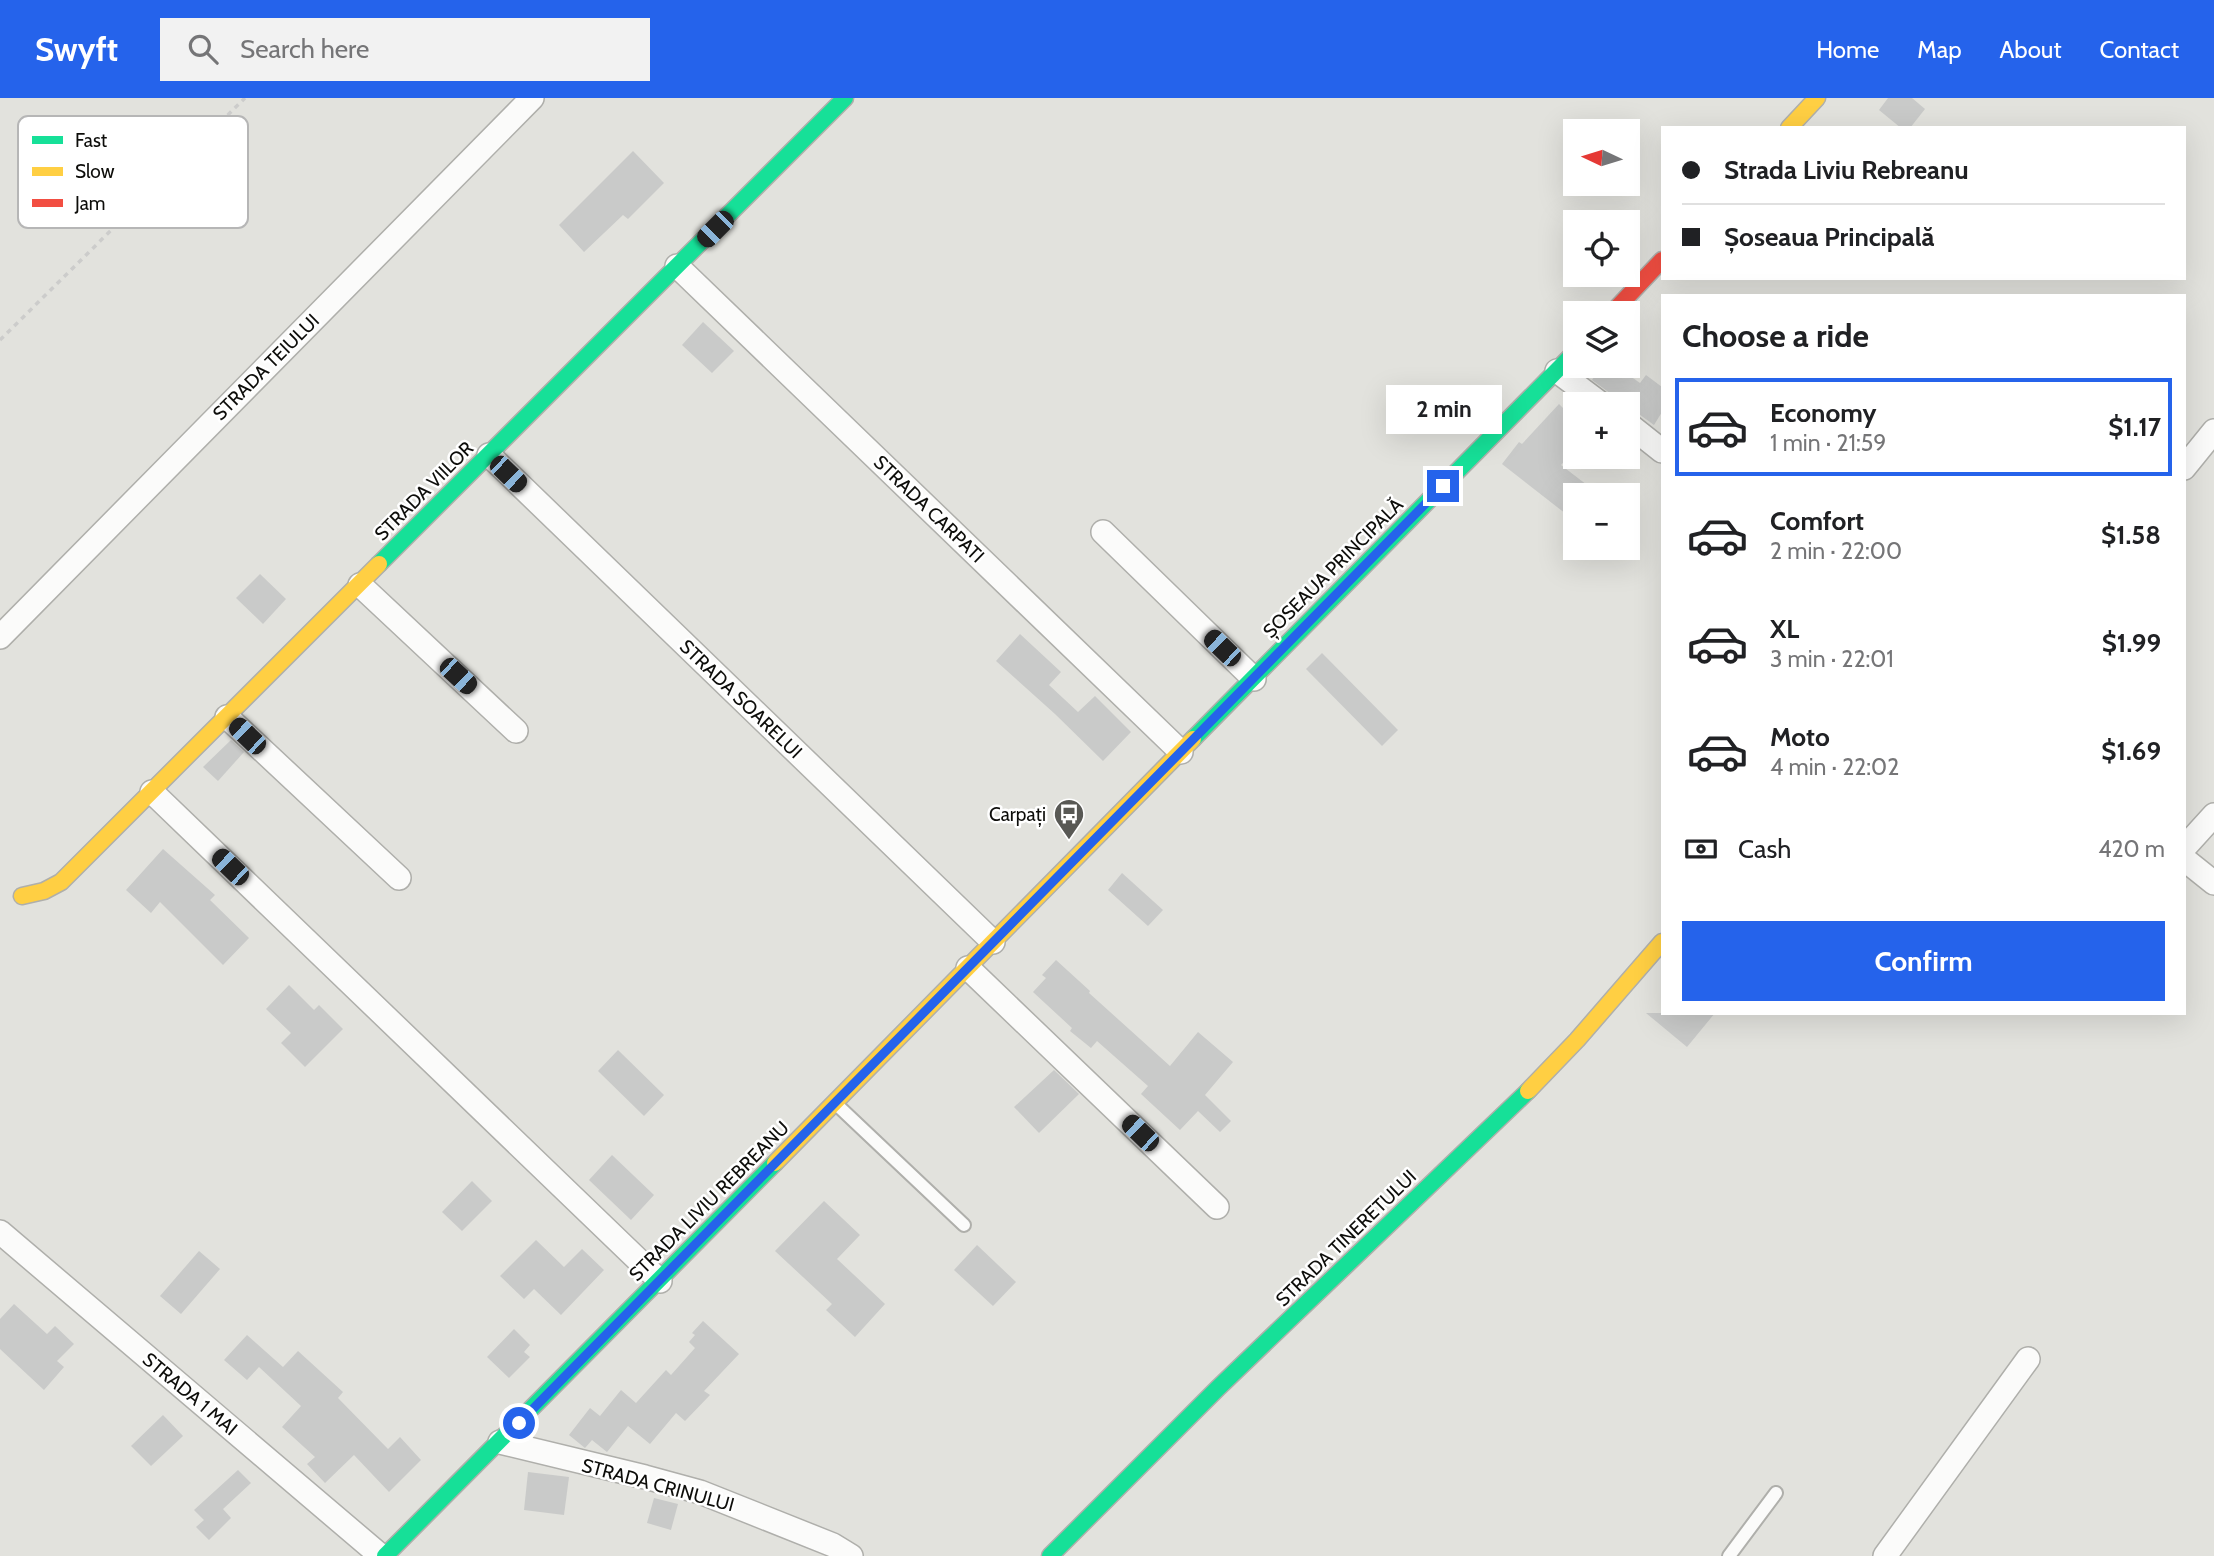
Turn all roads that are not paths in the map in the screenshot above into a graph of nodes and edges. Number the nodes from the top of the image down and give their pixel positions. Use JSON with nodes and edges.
{"nodes":[{"id":1,"x":532,"y":98,"type":"edge"},
{"id":2,"x":845,"y":98,"type":"edge"},
{"id":3,"x":1817,"y":98,"type":"edge"},
{"id":4,"x":1791,"y":126,"type":"edge"},
{"id":5,"x":1661,"y":261,"type":"edge"},
{"id":6,"x":677,"y":266,"type":"junction"},
{"id":7,"x":1623,"y":301,"type":"edge"},
{"id":8,"x":1563,"y":364,"type":"edge"},
{"id":9,"x":1557,"y":370,"type":"junction"},
{"id":10,"x":1585,"y":392,"type":"edge"},
{"id":11,"x":2214,"y":430,"type":"edge"},
{"id":12,"x":1640,"y":434,"type":"edge"},
{"id":13,"x":1661,"y":450,"type":"edge"},
{"id":14,"x":489,"y":455,"type":"junction"},
{"id":15,"x":2186,"y":465,"type":"edge"},
{"id":16,"x":1103,"y":531,"type":"dead end"},
{"id":17,"x":360,"y":585,"type":"junction"},
{"id":18,"x":0,"y":636,"type":"edge"},
{"id":19,"x":1254,"y":679,"type":"junction"},
{"id":20,"x":227,"y":717,"type":"junction"},
{"id":21,"x":516,"y":731,"type":"dead end"},
{"id":22,"x":1181,"y":752,"type":"junction"},
{"id":23,"x":152,"y":792,"type":"junction"},
{"id":24,"x":2214,"y":815,"type":"edge"},
{"id":25,"x":2186,"y":846,"type":"edge"},
{"id":26,"x":2186,"y":861,"type":"edge"},
{"id":27,"x":1061,"y":874,"type":"joint"},
{"id":28,"x":399,"y":878,"type":"dead end"},
{"id":29,"x":2214,"y":883,"type":"edge"},
{"id":30,"x":22,"y":897,"type":"dead end"},
{"id":31,"x":993,"y":942,"type":"junction"},
{"id":32,"x":1661,"y":943,"type":"edge"},
{"id":33,"x":968,"y":968,"type":"junction"},
{"id":34,"x":835,"y":1103,"type":"junction"},
{"id":35,"x":1217,"y":1207,"type":"dead end"},
{"id":36,"x":964,"y":1225,"type":"dead end"},
{"id":37,"x":0,"y":1232,"type":"edge"},
{"id":38,"x":660,"y":1281,"type":"junction"},
{"id":39,"x":2028,"y":1359,"type":"dead end"},
{"id":40,"x":500,"y":1442,"type":"junction"},
{"id":41,"x":1776,"y":1493,"type":"dead end"},
{"id":42,"x":383,"y":1556,"type":"edge"},
{"id":43,"x":850,"y":1556,"type":"edge"},
{"id":44,"x":1050,"y":1556,"type":"edge"},
{"id":45,"x":1729,"y":1556,"type":"edge"},
{"id":46,"x":1885,"y":1556,"type":"edge"}],
"edges":[{"from":1,"to":18,"type":"street","name":"STRADA TEIULUI"},
{"from":2,"to":6,"type":"street","name":"STRADA VIILOR"},
{"from":3,"to":4,"type":"street"},
{"from":5,"to":7,"type":"street"},
{"from":6,"to":14,"type":"street","name":"STRADA VIILOR"},
{"from":6,"to":22,"type":"street","name":"STRADA CARPATI"},
{"from":8,"to":9,"type":"street","name":"ȘOSEAUA PRINCIPALĂ"},
{"from":9,"to":10,"type":"street"},
{"from":9,"to":19,"type":"street","name":"ȘOSEAUA PRINCIPALĂ"},
{"from":11,"to":15,"type":"street"},
{"from":12,"to":13,"type":"street"},
{"from":14,"to":17,"type":"street","name":"STRADA VIILOR"},
{"from":14,"to":31,"type":"street","name":"STRADA SOARELUI"},
{"from":16,"to":19,"type":"street"},
{"from":17,"to":20,"type":"street","name":"STRADA VIILOR"},
{"from":17,"to":21,"type":"street"},
{"from":19,"to":22,"type":"street","name":"ȘOSEAUA PRINCIPALĂ"},
{"from":20,"to":23,"type":"street","name":"STRADA VIILOR"},
{"from":20,"to":28,"type":"street"},
{"from":22,"to":27,"type":"street","name":"ȘOSEAUA PRINCIPALĂ"},
{"from":23,"to":30,"type":"street","name":"STRADA VIILOR"},
{"from":23,"to":38,"type":"street"},
{"from":24,"to":25,"type":"street"},
{"from":26,"to":29,"type":"street"},
{"from":27,"to":31,"type":"street","name":"STRADA LIVIU REBREANU"},
{"from":31,"to":33,"type":"street","name":"STRADA LIVIU REBREANU"},
{"from":32,"to":44,"type":"street","name":"STRADA TINERETULUI"},
{"from":33,"to":34,"type":"street","name":"STRADA LIVIU REBREANU"},
{"from":33,"to":35,"type":"street"},
{"from":34,"to":36,"type":"lane"},
{"from":34,"to":38,"type":"street","name":"STRADA LIVIU REBREANU"},
{"from":37,"to":42,"type":"street","name":"STRADA 1 MAI"},
{"from":38,"to":40,"type":"street","name":"STRADA LIVIU REBREANU"},
{"from":39,"to":46,"type":"street"},
{"from":40,"to":42,"type":"street","name":"STRADA LIVIU REBREANU"},
{"from":40,"to":43,"type":"street","name":"STRADA CRINULUI"},
{"from":41,"to":45,"type":"lane"}]}
